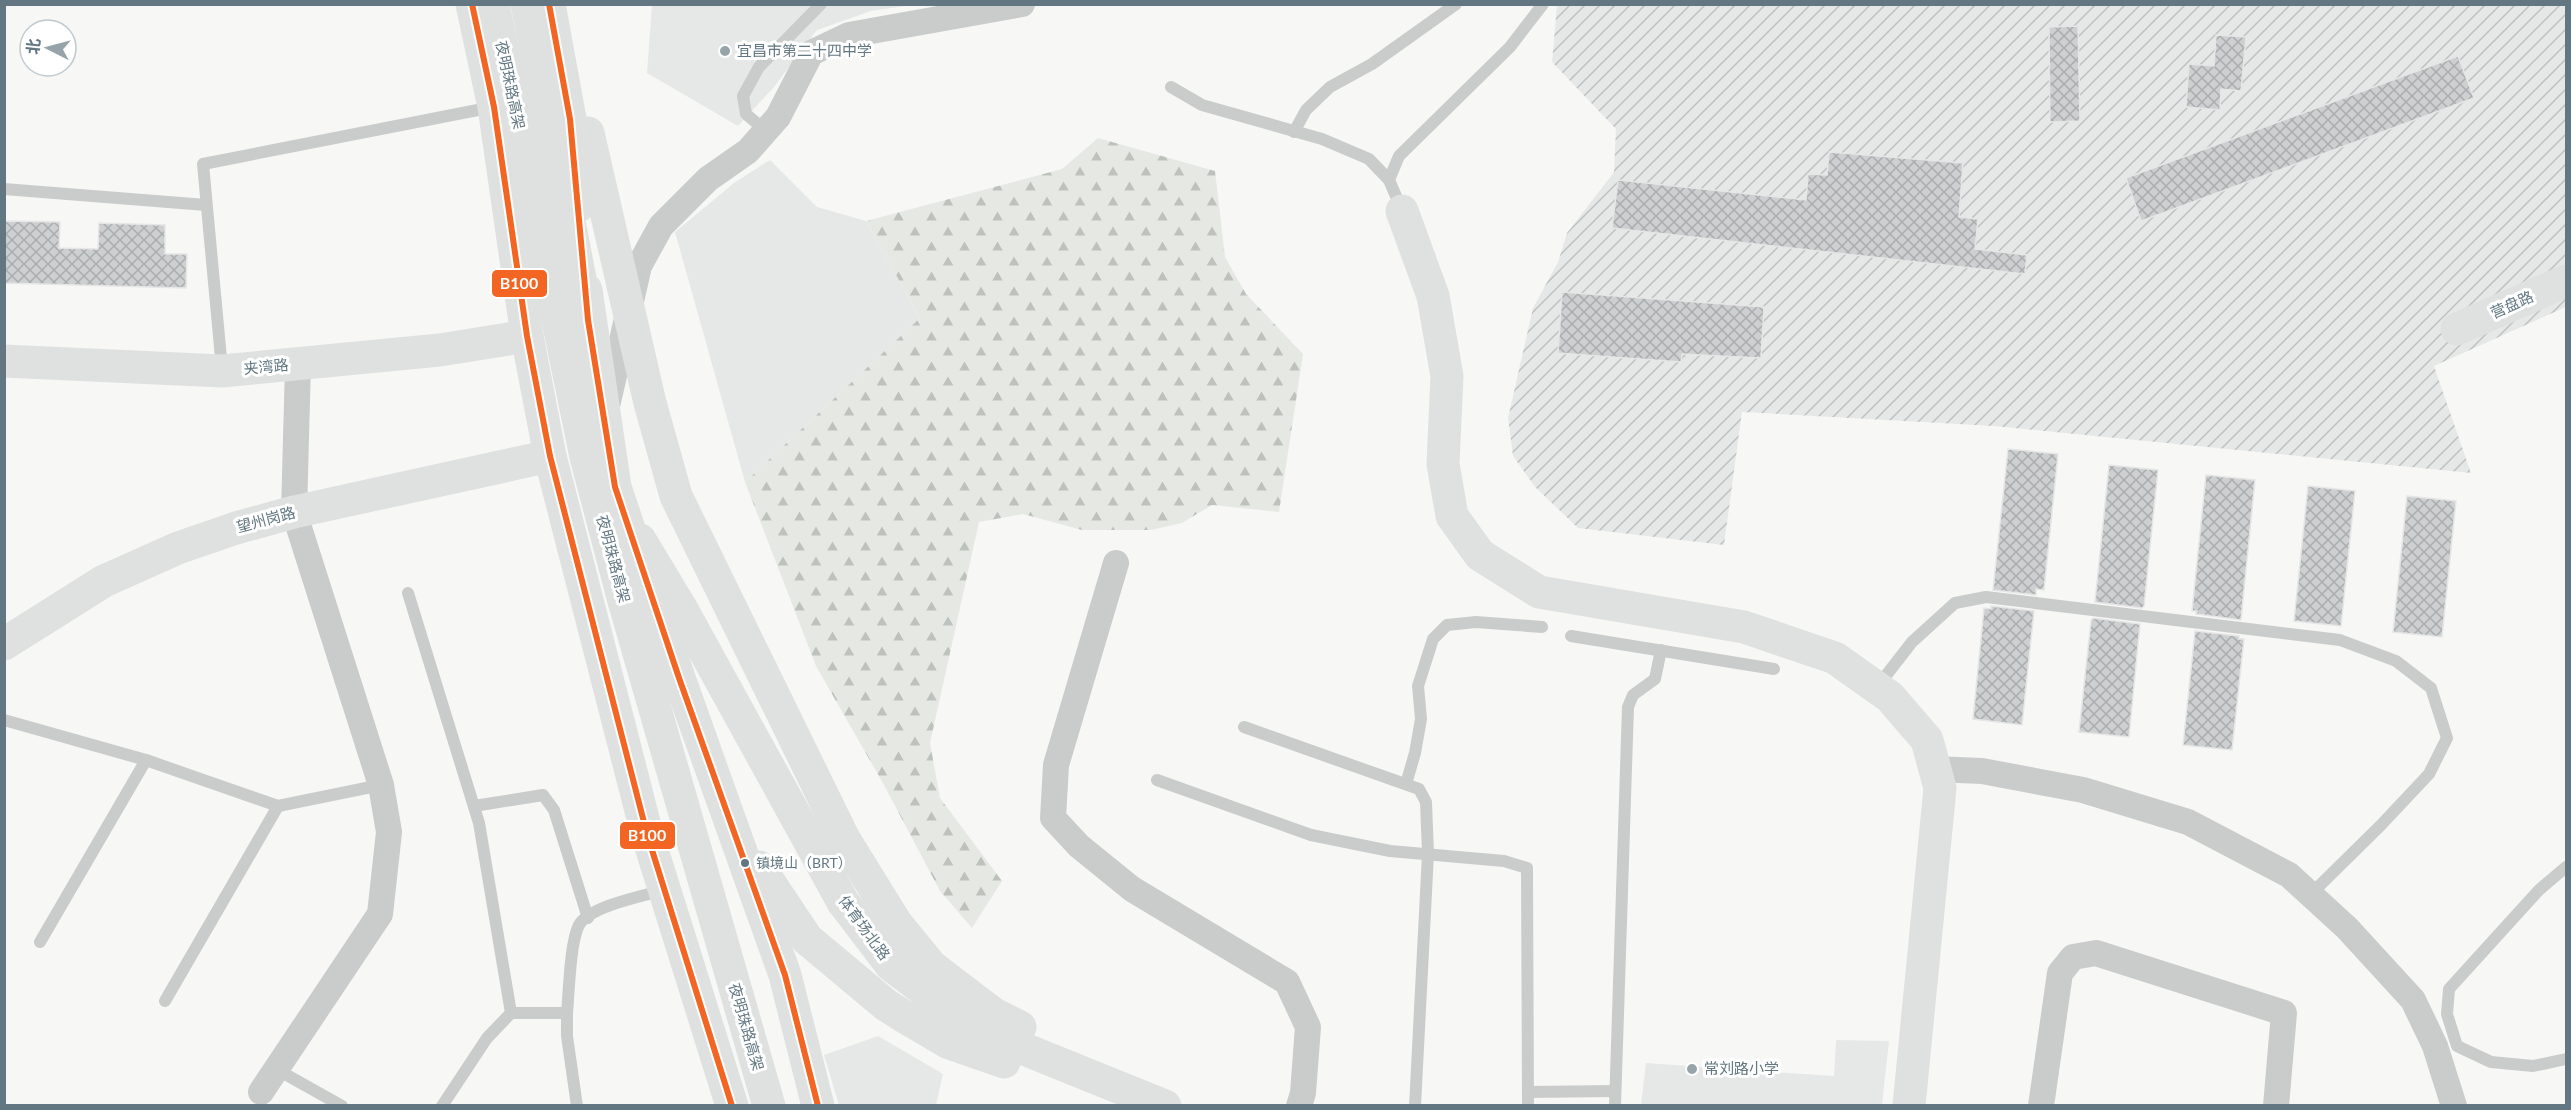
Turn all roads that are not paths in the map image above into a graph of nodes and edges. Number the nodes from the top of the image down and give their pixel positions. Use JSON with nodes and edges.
{"nodes":[{"id":1,"x":472,"y":4,"type":"edge"},
{"id":2,"x":493,"y":4,"type":"edge"},
{"id":3,"x":527,"y":4,"type":"edge"},
{"id":4,"x":549,"y":4,"type":"edge"},
{"id":5,"x":558,"y":4,"type":"edge"},
{"id":6,"x":821,"y":4,"type":"edge"},
{"id":7,"x":1022,"y":4,"type":"edge"},
{"id":8,"x":1456,"y":4,"type":"edge"},
{"id":9,"x":1544,"y":4,"type":"edge"},
{"id":10,"x":1172,"y":87,"type":"dead end"},
{"id":11,"x":494,"y":107,"type":"junction"},
{"id":12,"x":766,"y":130,"type":"junction"},
{"id":13,"x":1294,"y":132,"type":"junction"},
{"id":14,"x":1389,"y":180,"type":"junction"},
{"id":15,"x":4,"y":189,"type":"edge"},
{"id":16,"x":206,"y":205,"type":"junction"},
{"id":17,"x":1402,"y":211,"type":"joint"},
{"id":18,"x":2566,"y":281,"type":"edge"},
{"id":19,"x":588,"y":320,"type":"junction"},
{"id":20,"x":2457,"y":329,"type":"dead end"},
{"id":21,"x":527,"y":336,"type":"junction"},
{"id":22,"x":4,"y":361,"type":"edge"},
{"id":23,"x":298,"y":364,"type":"junction"},
{"id":24,"x":222,"y":371,"type":"junction"},
{"id":25,"x":604,"y":418,"type":"junction"},
{"id":26,"x":550,"y":456,"type":"junction"},
{"id":27,"x":294,"y":512,"type":"junction"},
{"id":28,"x":625,"y":516,"type":"junction"},
{"id":29,"x":1116,"y":563,"type":"dead end"},
{"id":30,"x":408,"y":593,"type":"dead end"},
{"id":31,"x":624,"y":601,"type":"junction"},
{"id":32,"x":1542,"y":627,"type":"dead end"},
{"id":33,"x":11,"y":634,"type":"edge"},
{"id":34,"x":1571,"y":636,"type":"dead end"},
{"id":35,"x":1661,"y":650,"type":"junction"},
{"id":36,"x":1774,"y":669,"type":"dead end"},
{"id":37,"x":679,"y":678,"type":"junction"},
{"id":38,"x":718,"y":683,"type":"junction"},
{"id":39,"x":1877,"y":687,"type":"junction"},
{"id":40,"x":4,"y":720,"type":"edge"},
{"id":41,"x":1244,"y":727,"type":"dead end"},
{"id":42,"x":146,"y":760,"type":"junction"},
{"id":43,"x":1934,"y":769,"type":"junction"},
{"id":44,"x":1157,"y":780,"type":"dead end"},
{"id":45,"x":1406,"y":784,"type":"junction"},
{"id":46,"x":381,"y":785,"type":"junction"},
{"id":47,"x":278,"y":806,"type":"junction"},
{"id":48,"x":474,"y":806,"type":"junction"},
{"id":49,"x":1428,"y":854,"type":"junction"},
{"id":50,"x":2566,"y":867,"type":"edge"},
{"id":51,"x":664,"y":890,"type":"junction"},
{"id":52,"x":2310,"y":895,"type":"junction"},
{"id":53,"x":588,"y":918,"type":"junction"},
{"id":54,"x":40,"y":942,"type":"dead end"},
{"id":55,"x":165,"y":1001,"type":"dead end"},
{"id":56,"x":511,"y":1013,"type":"junction"},
{"id":57,"x":567,"y":1013,"type":"junction"},
{"id":58,"x":2566,"y":1059,"type":"edge"},
{"id":59,"x":276,"y":1070,"type":"junction"},
{"id":60,"x":1616,"y":1091,"type":"junction"},
{"id":61,"x":261,"y":1092,"type":"dead end"},
{"id":62,"x":1528,"y":1092,"type":"junction"},
{"id":63,"x":342,"y":1106,"type":"edge"},
{"id":64,"x":442,"y":1106,"type":"edge"},
{"id":65,"x":577,"y":1106,"type":"edge"},
{"id":66,"x":732,"y":1106,"type":"edge"},
{"id":67,"x":769,"y":1106,"type":"edge"},
{"id":68,"x":818,"y":1106,"type":"edge"},
{"id":69,"x":1126,"y":1106,"type":"edge"},
{"id":70,"x":1135,"y":1106,"type":"edge"},
{"id":71,"x":1165,"y":1106,"type":"edge"},
{"id":72,"x":1184,"y":1106,"type":"edge"},
{"id":73,"x":1299,"y":1106,"type":"edge"},
{"id":74,"x":1415,"y":1106,"type":"edge"},
{"id":75,"x":1528,"y":1106,"type":"edge"},
{"id":76,"x":1615,"y":1106,"type":"edge"},
{"id":77,"x":1909,"y":1106,"type":"edge"},
{"id":78,"x":2041,"y":1106,"type":"edge"},
{"id":79,"x":2276,"y":1106,"type":"edge"},
{"id":80,"x":2454,"y":1106,"type":"edge"}],
"edges":[{"from":1,"to":11,"type":"main road"},
{"from":2,"to":31,"type":"main road","name":"夜明珠路高架"},
{"from":3,"to":19,"type":"main road"},
{"from":4,"to":19,"type":"main road"},
{"from":5,"to":72,"type":"main road"},
{"from":6,"to":12,"type":"lane"},
{"from":7,"to":12,"type":"street"},
{"from":8,"to":13,"type":"lane"},
{"from":9,"to":14,"type":"lane"},
{"from":10,"to":13,"type":"lane"},
{"from":11,"to":16,"type":"lane"},
{"from":11,"to":21,"type":"main road"},
{"from":12,"to":25,"type":"street"},
{"from":13,"to":14,"type":"lane"},
{"from":14,"to":17,"type":"lane"},
{"from":15,"to":16,"type":"lane"},
{"from":16,"to":24,"type":"lane"},
{"from":17,"to":39,"type":"main road"},
{"from":18,"to":20,"type":"main road","name":"营盘路"},
{"from":19,"to":25,"type":"main road"},
{"from":21,"to":23,"type":"main road","name":"夹湾路"},
{"from":21,"to":26,"type":"main road"},
{"from":22,"to":24,"type":"main road","name":"夹湾路"},
{"from":23,"to":24,"type":"main road","name":"夹湾路"},
{"from":23,"to":27,"type":"street"},
{"from":25,"to":28,"type":"main road"},
{"from":26,"to":27,"type":"main road","name":"望州岗路"},
{"from":26,"to":51,"type":"main road"},
{"from":27,"to":33,"type":"main road","name":"望州岗路"},
{"from":27,"to":46,"type":"street"},
{"from":28,"to":37,"type":"main road"},
{"from":28,"to":38,"type":"main road"},
{"from":29,"to":73,"type":"street"},
{"from":30,"to":48,"type":"lane"},
{"from":31,"to":67,"type":"main road","name":"夜明珠路高架"},
{"from":31,"to":69,"type":"main road"},
{"from":32,"to":45,"type":"lane"},
{"from":34,"to":35,"type":"lane"},
{"from":35,"to":36,"type":"lane"},
{"from":35,"to":60,"type":"lane"},
{"from":37,"to":38,"type":"main road"},
{"from":37,"to":68,"type":"main road"},
{"from":38,"to":70,"type":"main road","name":"体育场北路"},
{"from":38,"to":71,"type":"main road","name":"体育场北路"},
{"from":39,"to":43,"type":"main road"},
{"from":39,"to":52,"type":"lane"},
{"from":40,"to":42,"type":"lane"},
{"from":41,"to":45,"type":"lane"},
{"from":42,"to":47,"type":"lane"},
{"from":42,"to":54,"type":"lane"},
{"from":43,"to":52,"type":"street"},
{"from":43,"to":77,"type":"main road"},
{"from":44,"to":49,"type":"lane"},
{"from":45,"to":49,"type":"lane"},
{"from":46,"to":47,"type":"lane"},
{"from":46,"to":59,"type":"street"},
{"from":47,"to":55,"type":"lane"},
{"from":48,"to":53,"type":"lane"},
{"from":48,"to":56,"type":"lane"},
{"from":49,"to":62,"type":"lane"},
{"from":49,"to":74,"type":"lane"},
{"from":50,"to":58,"type":"lane"},
{"from":51,"to":53,"type":"lane"},
{"from":51,"to":66,"type":"main road"},
{"from":52,"to":80,"type":"street"},
{"from":53,"to":57,"type":"lane"},
{"from":56,"to":57,"type":"lane"},
{"from":56,"to":64,"type":"lane"},
{"from":57,"to":65,"type":"lane"},
{"from":59,"to":61,"type":"street"},
{"from":59,"to":63,"type":"lane"},
{"from":60,"to":62,"type":"lane"},
{"from":60,"to":76,"type":"lane"},
{"from":62,"to":75,"type":"lane"},
{"from":78,"to":79,"type":"street"}]}
